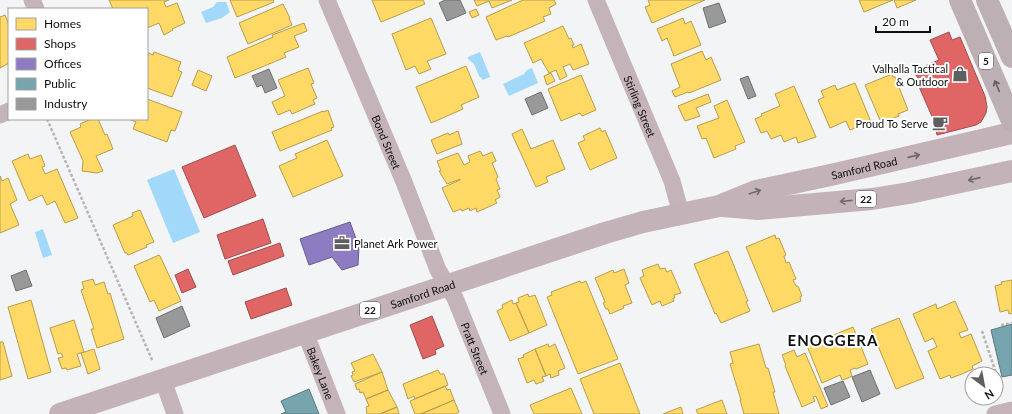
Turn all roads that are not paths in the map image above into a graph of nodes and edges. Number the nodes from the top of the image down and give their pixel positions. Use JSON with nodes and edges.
{"nodes":[{"id":1,"x":327,"y":0,"type":"edge"},
{"id":2,"x":596,"y":0,"type":"edge"},
{"id":3,"x":960,"y":0,"type":"edge"},
{"id":4,"x":987,"y":0,"type":"edge"},
{"id":5,"x":1012,"y":57,"type":"edge"},
{"id":6,"x":1012,"y":122,"type":"edge"},
{"id":7,"x":1012,"y":133,"type":"edge"},
{"id":8,"x":1012,"y":171,"type":"edge"},
{"id":9,"x":719,"y":206,"type":"junction"},
{"id":10,"x":681,"y":214,"type":"junction"},
{"id":11,"x":446,"y":285,"type":"junction"},
{"id":12,"x":305,"y":332,"type":"junction"},
{"id":13,"x":158,"y":371,"type":"junction"},
{"id":14,"x":1012,"y":410,"type":"edge"},
{"id":15,"x":60,"y":414,"type":"edge"},
{"id":16,"x":175,"y":414,"type":"edge"},
{"id":17,"x":337,"y":414,"type":"edge"},
{"id":18,"x":502,"y":414,"type":"edge"},
{"id":19,"x":995,"y":414,"type":"edge"}],
"edges":[{"from":1,"to":11,"type":"street","name":"Bond Street"},
{"from":2,"to":10,"type":"street","name":"Stirling Street"},
{"from":6,"to":3,"type":"highway","number":"5","one_way":true},
{"from":4,"to":5,"type":"highway","number":"5"},
{"from":9,"to":7,"type":"main road","name":"Samford Road","number":"22","one_way":true},
{"from":8,"to":9,"type":"main road","name":"Samford Road","number":"22","one_way":true},
{"from":9,"to":10,"type":"main road","name":"Samford Road","number":"22"},
{"from":10,"to":11,"type":"main road","name":"Samford Road","number":"22"},
{"from":11,"to":12,"type":"main road","name":"Samford Road","number":"22"},
{"from":11,"to":18,"type":"street","name":"Pratt Street"},
{"from":12,"to":13,"type":"main road","name":"Samford Road","number":"22"},
{"from":12,"to":17,"type":"street","name":"Bakey Lane"},
{"from":13,"to":15,"type":"main road","name":"Samford Road","number":"22"},
{"from":13,"to":16,"type":"street"},
{"from":14,"to":19,"type":"street"}]}
